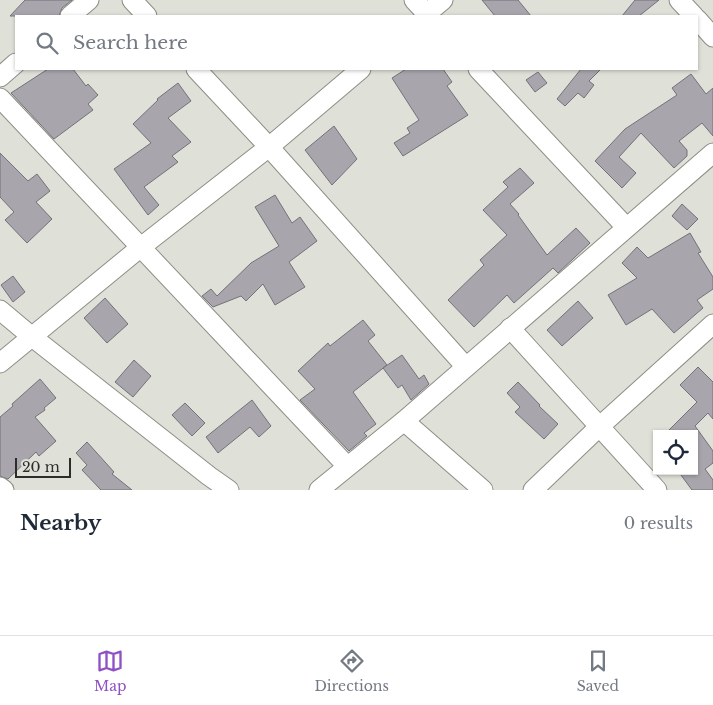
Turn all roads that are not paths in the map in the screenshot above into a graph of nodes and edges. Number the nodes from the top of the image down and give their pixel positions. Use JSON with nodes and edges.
{"nodes":[{"id":1,"x":89,"y":0,"type":"edge"},
{"id":2,"x":132,"y":0,"type":"edge"},
{"id":3,"x":414,"y":0,"type":"edge"},
{"id":4,"x":443,"y":0,"type":"edge"},
{"id":5,"x":679,"y":0,"type":"edge"},
{"id":6,"x":71,"y":15,"type":"edge"},
{"id":7,"x":146,"y":15,"type":"edge"},
{"id":8,"x":426,"y":15,"type":"edge"},
{"id":9,"x":693,"y":15,"type":"edge"},
{"id":10,"x":698,"y":20,"type":"edge"},
{"id":11,"x":713,"y":37,"type":"edge"},
{"id":12,"x":15,"y":64,"type":"edge"},
{"id":13,"x":197,"y":70,"type":"edge"},
{"id":14,"x":361,"y":70,"type":"edge"},
{"id":15,"x":479,"y":70,"type":"edge"},
{"id":16,"x":0,"y":77,"type":"edge"},
{"id":17,"x":0,"y":98,"type":"edge"},
{"id":18,"x":269,"y":147,"type":"junction"},
{"id":19,"x":713,"y":153,"type":"edge"},
{"id":20,"x":626,"y":227,"type":"junction"},
{"id":21,"x":141,"y":247,"type":"junction"},
{"id":22,"x":0,"y":310,"type":"edge"},
{"id":23,"x":713,"y":324,"type":"edge"},
{"id":24,"x":510,"y":328,"type":"junction"},
{"id":25,"x":31,"y":336,"type":"junction"},
{"id":26,"x":0,"y":363,"type":"edge"},
{"id":27,"x":466,"y":367,"type":"junction"},
{"id":28,"x":404,"y":421,"type":"junction"},
{"id":29,"x":599,"y":427,"type":"junction"},
{"id":30,"x":347,"y":466,"type":"junction"},
{"id":31,"x":204,"y":483,"type":"edge"},
{"id":32,"x":0,"y":487,"type":"edge"},
{"id":33,"x":4,"y":490,"type":"edge"},
{"id":34,"x":230,"y":490,"type":"edge"},
{"id":35,"x":319,"y":490,"type":"edge"},
{"id":36,"x":484,"y":490,"type":"edge"},
{"id":37,"x":533,"y":490,"type":"edge"},
{"id":38,"x":657,"y":490,"type":"edge"}],
"edges":[{"from":1,"to":6,"type":"street"},
{"from":2,"to":7,"type":"street"},
{"from":3,"to":8,"type":"street"},
{"from":4,"to":8,"type":"street"},
{"from":5,"to":9,"type":"street"},
{"from":10,"to":11,"type":"street"},
{"from":12,"to":16,"type":"street"},
{"from":13,"to":18,"type":"street"},
{"from":14,"to":18,"type":"street"},
{"from":15,"to":20,"type":"street"},
{"from":17,"to":21,"type":"street"},
{"from":18,"to":21,"type":"street"},
{"from":18,"to":27,"type":"street"},
{"from":19,"to":20,"type":"street"},
{"from":20,"to":24,"type":"street"},
{"from":21,"to":25,"type":"street"},
{"from":21,"to":30,"type":"street"},
{"from":22,"to":25,"type":"street"},
{"from":23,"to":29,"type":"street"},
{"from":24,"to":27,"type":"street"},
{"from":24,"to":29,"type":"street"},
{"from":25,"to":26,"type":"street"},
{"from":25,"to":31,"type":"street"},
{"from":27,"to":28,"type":"street"},
{"from":28,"to":30,"type":"street"},
{"from":28,"to":36,"type":"street"},
{"from":29,"to":37,"type":"street"},
{"from":29,"to":38,"type":"street"},
{"from":30,"to":35,"type":"street"},
{"from":31,"to":34,"type":"street"},
{"from":32,"to":33,"type":"street"}]}
